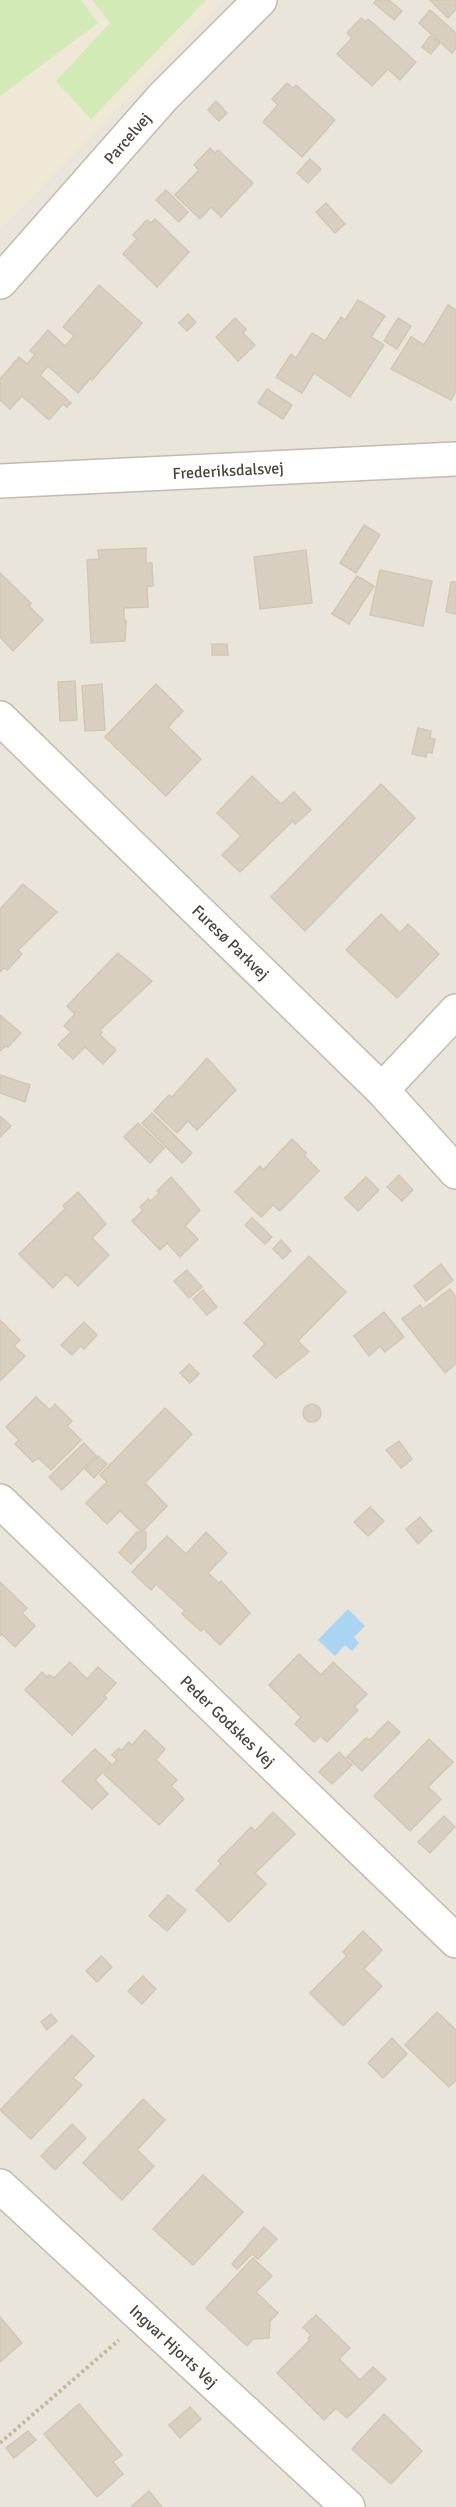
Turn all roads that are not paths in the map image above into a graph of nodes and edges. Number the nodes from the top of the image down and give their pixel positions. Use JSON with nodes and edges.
{"nodes":[{"id":1,"x":260,"y":0,"type":"edge"},
{"id":2,"x":0,"y":282,"type":"edge"},
{"id":3,"x":456,"y":459,"type":"edge"},
{"id":4,"x":0,"y":481,"type":"edge"},
{"id":5,"x":0,"y":718,"type":"edge"},
{"id":6,"x":456,"y":1011,"type":"edge"},
{"id":7,"x":382,"y":1090,"type":"junction"},
{"id":8,"x":456,"y":1172,"type":"edge"},
{"id":9,"x":0,"y":1501,"type":"edge"},
{"id":10,"x":456,"y":1941,"type":"edge"},
{"id":11,"x":0,"y":2186,"type":"edge"},
{"id":12,"x":348,"y":2507,"type":"edge"}],
"edges":[{"from":1,"to":2,"type":"street","name":"Parcelvej"},
{"from":3,"to":4,"type":"street","name":"Frederiksdalsvej"},
{"from":5,"to":7,"type":"street","name":"Furesø Parkvej"},
{"from":6,"to":7,"type":"street"},
{"from":7,"to":8,"type":"street","name":"Furesø Parkvej"},
{"from":9,"to":10,"type":"street","name":"Peder Godskes Vej"},
{"from":11,"to":12,"type":"street","name":"Ingvar Hjorts Vej"}]}
